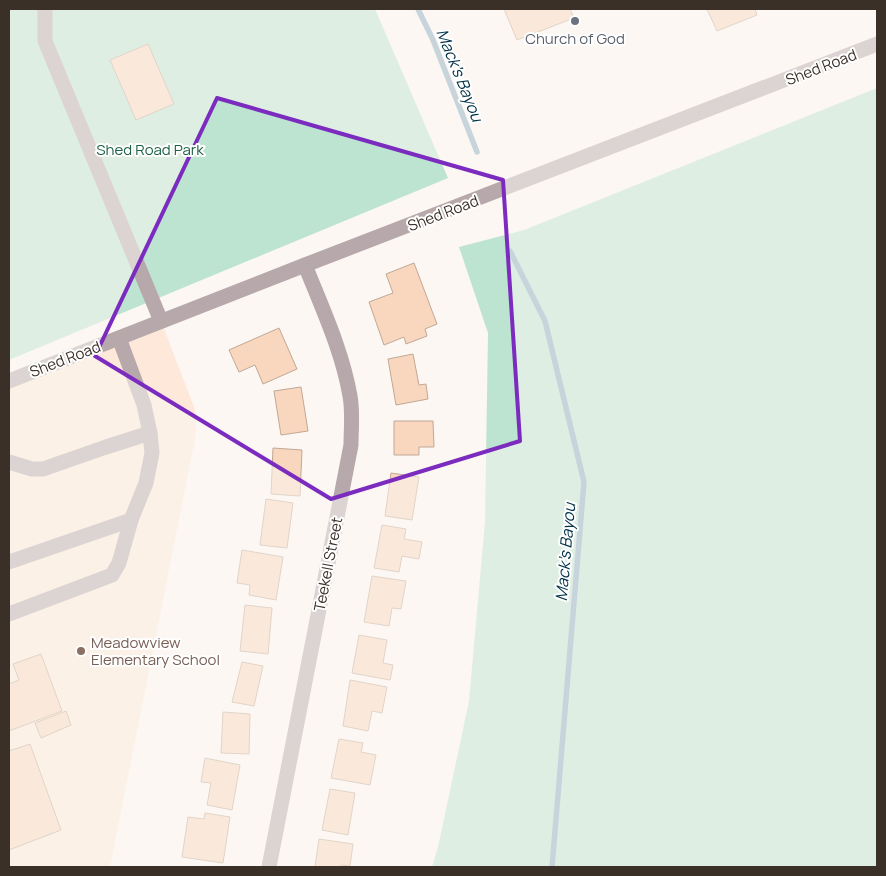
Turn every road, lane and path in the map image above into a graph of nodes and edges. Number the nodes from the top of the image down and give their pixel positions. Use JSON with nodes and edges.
{"nodes":[{"id":1,"x":45,"y":9,"type":"edge"},
{"id":2,"x":877,"y":44,"type":"edge"},
{"id":3,"x":305,"y":265,"type":"junction"},
{"id":4,"x":162,"y":321,"type":"junction"},
{"id":5,"x":119,"y":338,"type":"junction"},
{"id":6,"x":9,"y":381,"type":"edge"},
{"id":7,"x":150,"y":433,"type":"junction"},
{"id":8,"x":9,"y":462,"type":"edge"},
{"id":9,"x":131,"y":520,"type":"junction"},
{"id":10,"x":9,"y":562,"type":"edge"},
{"id":11,"x":9,"y":614,"type":"edge"},
{"id":12,"x":269,"y":867,"type":"edge"}],
"edges":[{"from":1,"to":4,"type":"street"},
{"from":2,"to":3,"type":"street","name":"Shed Road"},
{"from":3,"to":4,"type":"street","name":"Shed Road"},
{"from":3,"to":12,"type":"street","name":"Teekell Street"},
{"from":4,"to":5,"type":"street","name":"Shed Road"},
{"from":5,"to":6,"type":"street","name":"Shed Road"},
{"from":5,"to":7,"type":"street"},
{"from":7,"to":8,"type":"street"},
{"from":7,"to":9,"type":"street"},
{"from":9,"to":10,"type":"street"},
{"from":9,"to":11,"type":"street"}]}
